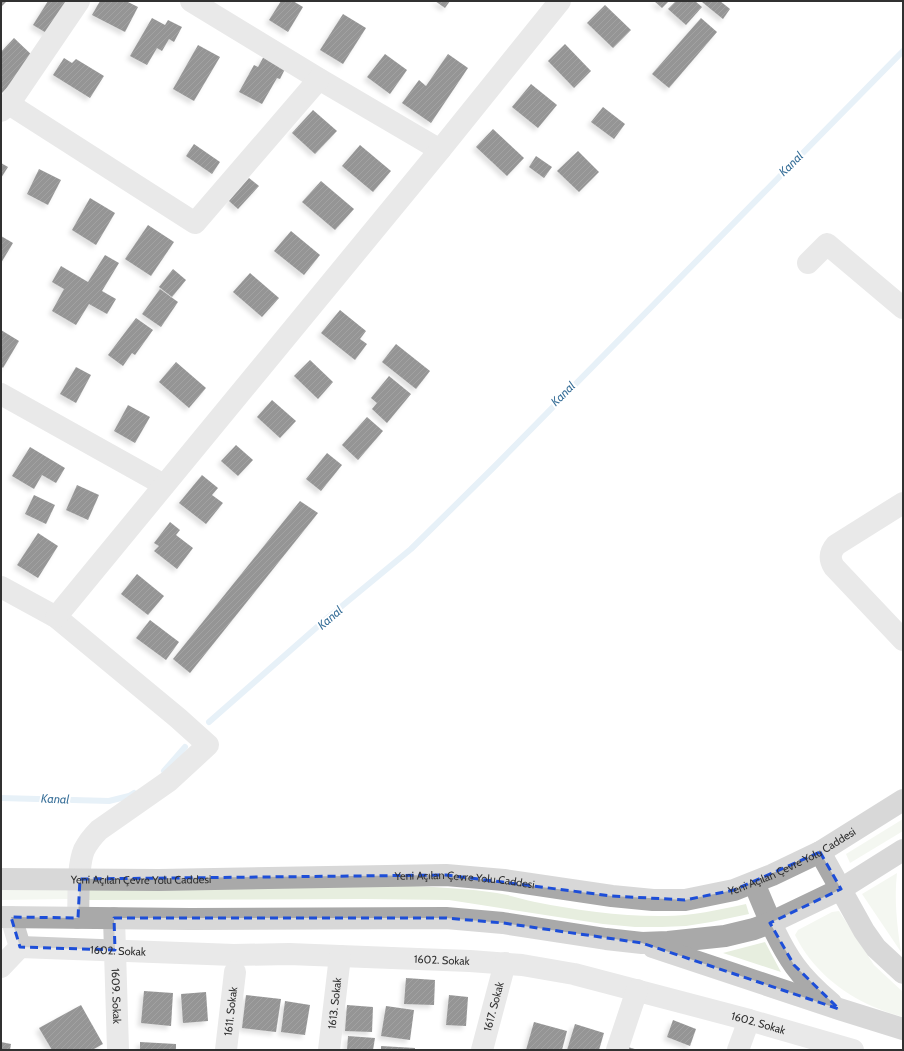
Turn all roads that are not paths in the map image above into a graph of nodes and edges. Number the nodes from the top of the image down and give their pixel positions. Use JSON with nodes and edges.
{"nodes":[{"id":1,"x":79,"y":1,"type":"edge"},
{"id":2,"x":191,"y":1,"type":"edge"},
{"id":3,"x":560,"y":1,"type":"edge"},
{"id":4,"x":319,"y":79,"type":"junction"},
{"id":5,"x":5,"y":107,"type":"edge"},
{"id":6,"x":440,"y":150,"type":"junction"},
{"id":7,"x":808,"y":262,"type":"dead end"},
{"id":8,"x":903,"y":308,"type":"edge"},
{"id":9,"x":1,"y":394,"type":"edge"},
{"id":10,"x":164,"y":485,"type":"junction"},
{"id":11,"x":903,"y":504,"type":"edge"},
{"id":12,"x":1,"y":587,"type":"edge"},
{"id":13,"x":56,"y":617,"type":"junction"},
{"id":14,"x":903,"y":640,"type":"edge"},
{"id":15,"x":903,"y":800,"type":"edge"},
{"id":16,"x":903,"y":850,"type":"edge"},
{"id":17,"x":820,"y":852,"type":"junction"},
{"id":18,"x":1,"y":879,"type":"edge"},
{"id":19,"x":80,"y":880,"type":"junction"},
{"id":20,"x":754,"y":883,"type":"junction"},
{"id":21,"x":841,"y":889,"type":"junction"},
{"id":22,"x":78,"y":918,"type":"junction"},
{"id":23,"x":114,"y":918,"type":"junction"},
{"id":24,"x":4,"y":920,"type":"edge"},
{"id":25,"x":770,"y":923,"type":"junction"},
{"id":26,"x":642,"y":943,"type":"junction"},
{"id":27,"x":20,"y":947,"type":"junction"},
{"id":28,"x":115,"y":950,"type":"junction"},
{"id":29,"x":340,"y":956,"type":"junction"},
{"id":30,"x":505,"y":963,"type":"junction"},
{"id":31,"x":1,"y":967,"type":"edge"},
{"id":32,"x":235,"y":972,"type":"dead end"},
{"id":33,"x":903,"y":973,"type":"edge"},
{"id":34,"x":637,"y":990,"type":"junction"},
{"id":35,"x":839,"y":1010,"type":"junction"},
{"id":36,"x":749,"y":1020,"type":"junction"},
{"id":37,"x":903,"y":1029,"type":"edge"},
{"id":38,"x":118,"y":1050,"type":"edge"},
{"id":39,"x":226,"y":1050,"type":"edge"},
{"id":40,"x":329,"y":1050,"type":"edge"},
{"id":41,"x":482,"y":1050,"type":"edge"},
{"id":42,"x":618,"y":1050,"type":"edge"},
{"id":43,"x":738,"y":1050,"type":"edge"},
{"id":44,"x":853,"y":1050,"type":"edge"}],
"edges":[{"from":1,"to":5,"type":"street"},
{"from":2,"to":4,"type":"street"},
{"from":3,"to":6,"type":"street"},
{"from":4,"to":5,"type":"street"},
{"from":4,"to":6,"type":"street"},
{"from":6,"to":10,"type":"street"},
{"from":7,"to":8,"type":"street"},
{"from":9,"to":10,"type":"street"},
{"from":10,"to":13,"type":"street"},
{"from":11,"to":14,"type":"street"},
{"from":12,"to":13,"type":"street"},
{"from":13,"to":19,"type":"street"},
{"from":15,"to":17,"type":"main road","name":"Yeni Açılan Çevre Yolu Caddesi"},
{"from":16,"to":21,"type":"main road"},
{"from":17,"to":20,"type":"main road","name":"Yeni Açılan Çevre Yolu Caddesi"},
{"from":17,"to":21,"type":"main road"},
{"from":18,"to":19,"type":"main road","name":"Yeni Açılan Çevre Yolu Caddesi"},
{"from":19,"to":20,"type":"main road","name":"Yeni Açılan Çevre Yolu Caddesi"},
{"from":19,"to":22,"type":"street"},
{"from":20,"to":25,"type":"main road"},
{"from":21,"to":25,"type":"main road"},
{"from":21,"to":33,"type":"main road"},
{"from":22,"to":23,"type":"main road"},
{"from":22,"to":24,"type":"main road"},
{"from":23,"to":26,"type":"main road"},
{"from":23,"to":28,"type":"street","name":"1609. Sokak"},
{"from":24,"to":27,"type":"street"},
{"from":25,"to":26,"type":"main road"},
{"from":25,"to":35,"type":"main road"},
{"from":26,"to":35,"type":"main road"},
{"from":27,"to":28,"type":"street","name":"1602. Sokak"},
{"from":27,"to":31,"type":"street"},
{"from":28,"to":29,"type":"street","name":"1602. Sokak"},
{"from":28,"to":38,"type":"street","name":"1609. Sokak"},
{"from":29,"to":30,"type":"street","name":"1602. Sokak"},
{"from":29,"to":40,"type":"street","name":"1613. Sokak"},
{"from":30,"to":34,"type":"street","name":"1602. Sokak"},
{"from":30,"to":41,"type":"street","name":"1617. Sokak"},
{"from":32,"to":39,"type":"street","name":"1611. Sokak"},
{"from":34,"to":36,"type":"street","name":"1602. Sokak"},
{"from":34,"to":42,"type":"street"},
{"from":35,"to":37,"type":"main road"},
{"from":36,"to":43,"type":"street"},
{"from":36,"to":44,"type":"street","name":"1602. Sokak"}]}
